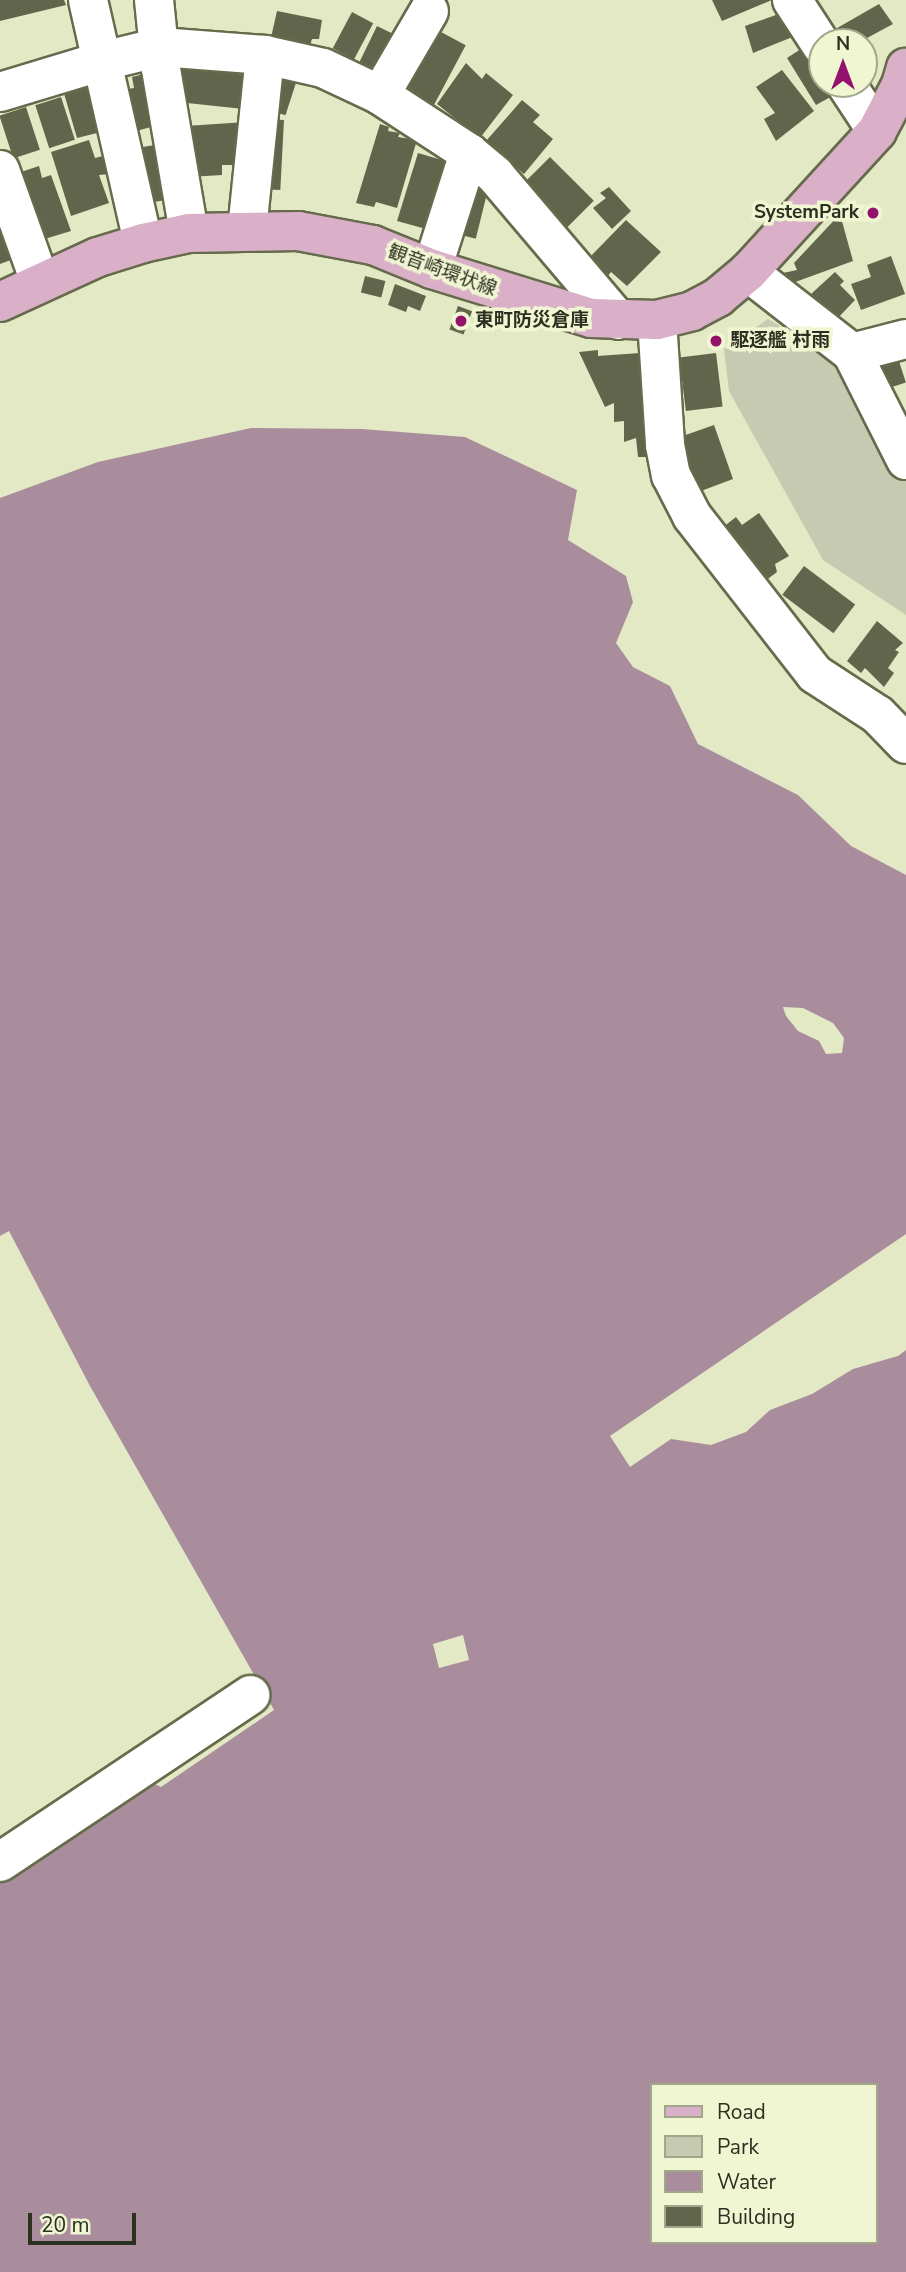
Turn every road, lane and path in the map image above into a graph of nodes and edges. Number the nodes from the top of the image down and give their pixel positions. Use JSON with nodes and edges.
{"nodes":[{"id":1,"x":88,"y":0,"type":"edge"},
{"id":2,"x":154,"y":0,"type":"edge"},
{"id":3,"x":792,"y":0,"type":"edge"},
{"id":4,"x":429,"y":11,"type":"dead end"},
{"id":5,"x":810,"y":28,"type":"edge"},
{"id":6,"x":160,"y":47,"type":"junction"},
{"id":7,"x":265,"y":55,"type":"junction"},
{"id":8,"x":103,"y":61,"type":"junction"},
{"id":9,"x":906,"y":68,"type":"edge"},
{"id":10,"x":0,"y":92,"type":"edge"},
{"id":11,"x":380,"y":95,"type":"junction"},
{"id":12,"x":855,"y":98,"type":"edge"},
{"id":13,"x":877,"y":131,"type":"junction"},
{"id":14,"x":469,"y":153,"type":"junction"},
{"id":15,"x":0,"y":170,"type":"edge"},
{"id":16,"x":247,"y":230,"type":"junction"},
{"id":17,"x":189,"y":233,"type":"junction"},
{"id":18,"x":143,"y":243,"type":"junction"},
{"id":19,"x":432,"y":269,"type":"junction"},
{"id":20,"x":748,"y":272,"type":"junction"},
{"id":21,"x":40,"y":282,"type":"junction"},
{"id":22,"x":0,"y":302,"type":"edge"},
{"id":23,"x":618,"y":320,"type":"junction"},
{"id":24,"x":657,"y":320,"type":"junction"},
{"id":25,"x":906,"y":339,"type":"edge"},
{"id":26,"x":852,"y":353,"type":"junction"},
{"id":27,"x":906,"y":460,"type":"edge"},
{"id":28,"x":906,"y":744,"type":"edge"},
{"id":29,"x":250,"y":1695,"type":"dead end"},
{"id":30,"x":0,"y":1862,"type":"edge"}],
"edges":[{"from":1,"to":8,"type":"street"},
{"from":2,"to":6,"type":"street"},
{"from":3,"to":5,"type":"street"},
{"from":4,"to":11,"type":"street"},
{"from":6,"to":7,"type":"street"},
{"from":6,"to":8,"type":"street"},
{"from":6,"to":17,"type":"street"},
{"from":7,"to":11,"type":"street"},
{"from":7,"to":16,"type":"street"},
{"from":8,"to":10,"type":"street"},
{"from":8,"to":18,"type":"street"},
{"from":9,"to":13,"type":"main road","name":"観音崎環状線"},
{"from":11,"to":14,"type":"street"},
{"from":12,"to":13,"type":"street"},
{"from":13,"to":20,"type":"main road","name":"観音崎環状線"},
{"from":14,"to":19,"type":"street"},
{"from":14,"to":23,"type":"street"},
{"from":15,"to":21,"type":"street"},
{"from":16,"to":17,"type":"main road","name":"観音崎環状線"},
{"from":16,"to":19,"type":"main road","name":"観音崎環状線"},
{"from":17,"to":18,"type":"main road","name":"観音崎環状線"},
{"from":18,"to":21,"type":"main road","name":"観音崎環状線"},
{"from":19,"to":23,"type":"main road","name":"観音崎環状線"},
{"from":20,"to":24,"type":"main road","name":"観音崎環状線"},
{"from":20,"to":26,"type":"street"},
{"from":21,"to":22,"type":"main road","name":"観音崎環状線"},
{"from":23,"to":24,"type":"main road","name":"観音崎環状線"},
{"from":24,"to":28,"type":"street"},
{"from":25,"to":26,"type":"street"},
{"from":26,"to":27,"type":"street"},
{"from":29,"to":30,"type":"street"}]}
